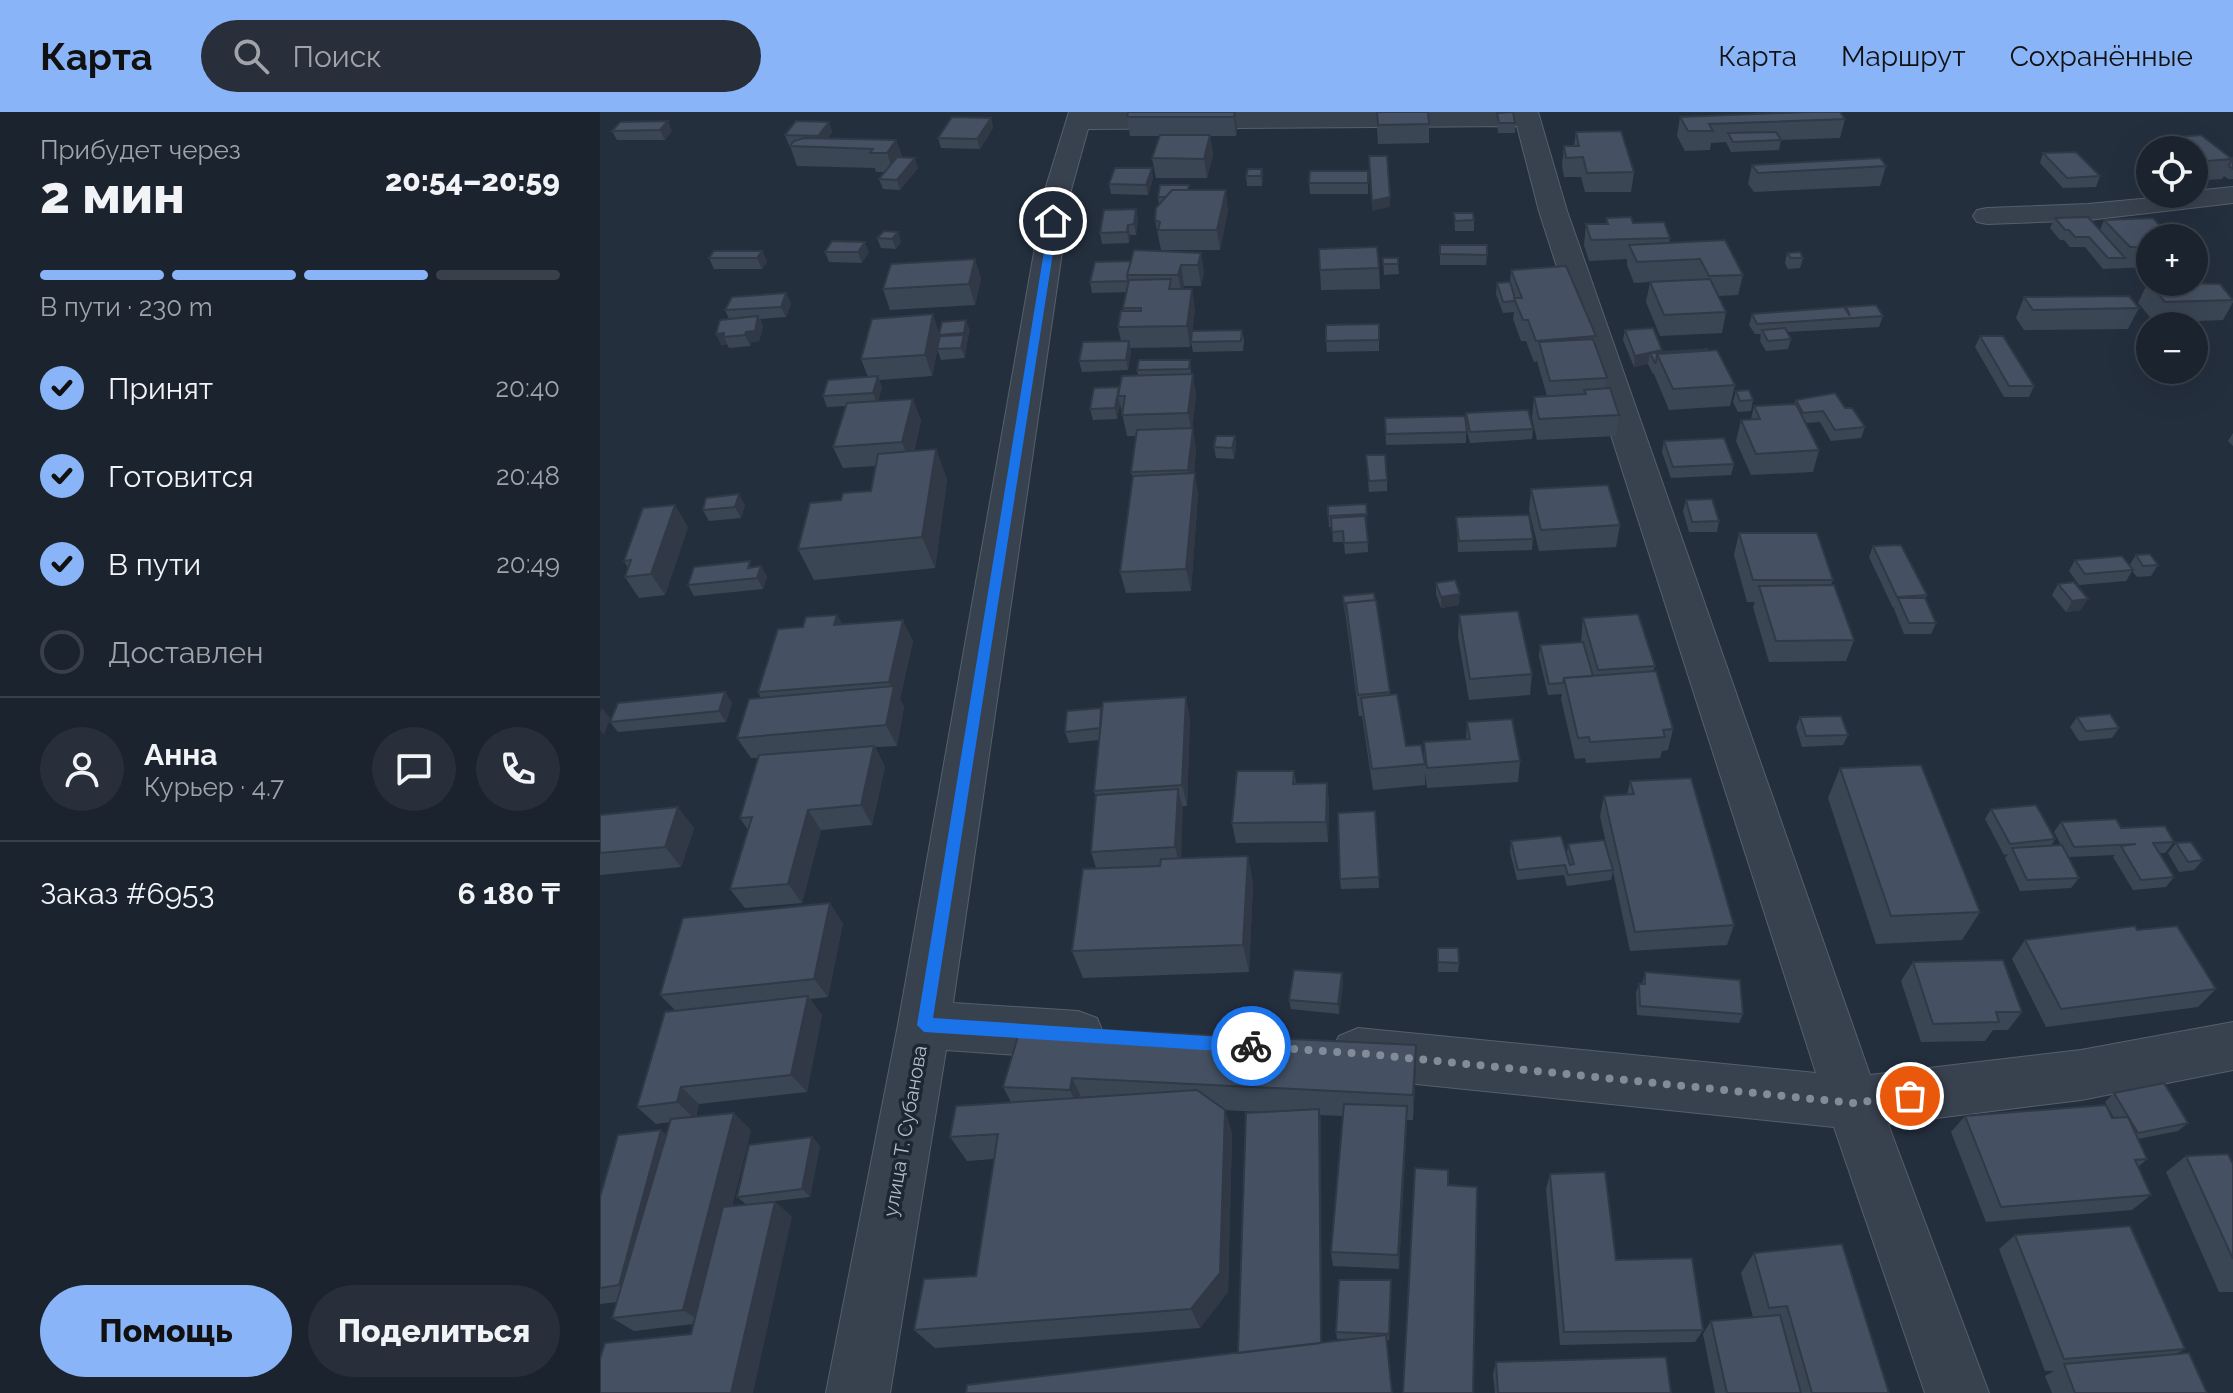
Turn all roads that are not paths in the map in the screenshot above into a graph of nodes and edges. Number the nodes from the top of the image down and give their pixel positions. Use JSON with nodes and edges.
{"nodes":[{"id":1,"x":1527,"y":115,"type":"edge"},
{"id":2,"x":1079,"y":117,"type":"edge"},
{"id":3,"x":2233,"y":195,"type":"edge"},
{"id":4,"x":1987,"y":216,"type":"dead end"},
{"id":5,"x":924,"y":1025,"type":"junction"},
{"id":6,"x":1130,"y":1038,"type":"edge"},
{"id":7,"x":2233,"y":1046,"type":"edge"},
{"id":8,"x":1304,"y":1050,"type":"edge"},
{"id":9,"x":1853,"y":1103,"type":"junction"},
{"id":10,"x":858,"y":1393,"type":"edge"},
{"id":11,"x":1957,"y":1393,"type":"edge"}],
"edges":[{"from":1,"to":2,"type":"street"},
{"from":1,"to":9,"type":"street"},
{"from":2,"to":5,"type":"street","name":"улица Т. Субанова"},
{"from":3,"to":4,"type":"street"},
{"from":5,"to":6,"type":"street"},
{"from":5,"to":10,"type":"street","name":"улица Т. Субанова"},
{"from":7,"to":9,"type":"street"},
{"from":8,"to":9,"type":"street"},
{"from":9,"to":11,"type":"street"}]}
